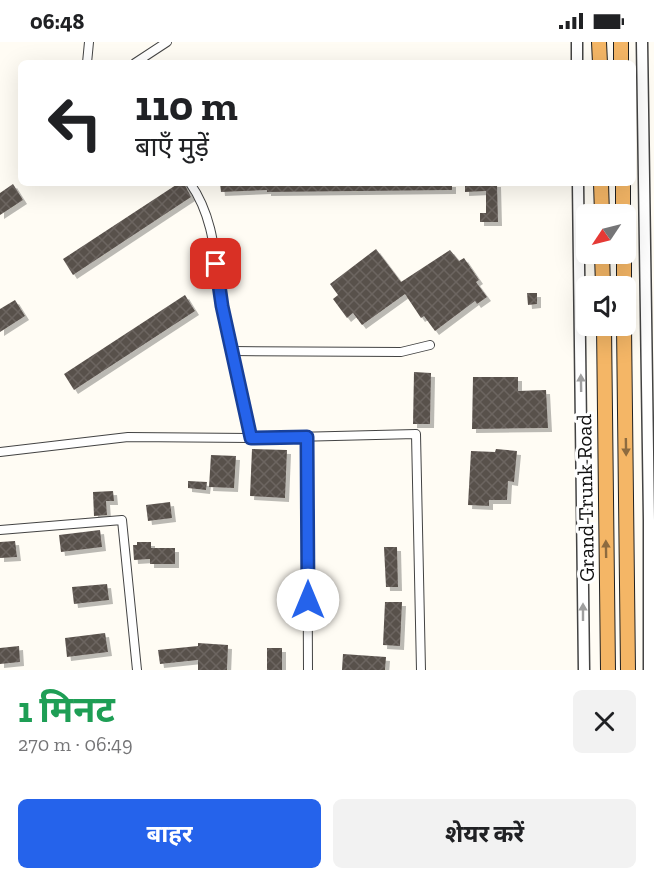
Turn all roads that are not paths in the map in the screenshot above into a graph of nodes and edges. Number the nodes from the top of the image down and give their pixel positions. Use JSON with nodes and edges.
{"nodes":[{"id":1,"x":89,"y":42,"type":"edge"},
{"id":2,"x":167,"y":42,"type":"edge"},
{"id":3,"x":577,"y":42,"type":"edge"},
{"id":4,"x":599,"y":42,"type":"edge"},
{"id":5,"x":621,"y":42,"type":"edge"},
{"id":6,"x":642,"y":42,"type":"edge"},
{"id":7,"x":87,"y":60,"type":"edge"},
{"id":8,"x":140,"y":60,"type":"edge"},
{"id":9,"x":577,"y":60,"type":"edge"},
{"id":10,"x":600,"y":60,"type":"edge"},
{"id":11,"x":621,"y":60,"type":"edge"},
{"id":12,"x":192,"y":186,"type":"edge"},
{"id":13,"x":579,"y":186,"type":"edge"},
{"id":14,"x":601,"y":186,"type":"edge"},
{"id":15,"x":623,"y":186,"type":"edge"},
{"id":16,"x":602,"y":204,"type":"edge"},
{"id":17,"x":623,"y":204,"type":"edge"},
{"id":18,"x":603,"y":336,"type":"edge"},
{"id":19,"x":624,"y":336,"type":"edge"},
{"id":20,"x":430,"y":345,"type":"dead end"},
{"id":21,"x":232,"y":351,"type":"junction"},
{"id":22,"x":307,"y":437,"type":"junction"},
{"id":23,"x":251,"y":438,"type":"junction"},
{"id":24,"x":0,"y":452,"type":"edge"},
{"id":25,"x":0,"y":530,"type":"edge"},
{"id":26,"x":137,"y":670,"type":"edge"},
{"id":27,"x":308,"y":670,"type":"edge"},
{"id":28,"x":421,"y":670,"type":"edge"},
{"id":29,"x":584,"y":670,"type":"edge"},
{"id":30,"x":608,"y":670,"type":"edge"},
{"id":31,"x":628,"y":670,"type":"edge"},
{"id":32,"x":649,"y":670,"type":"edge"}],
"edges":[{"from":1,"to":7,"type":"street"},
{"from":2,"to":8,"type":"street"},
{"from":3,"to":9,"type":"street"},
{"from":4,"to":10,"type":"highway"},
{"from":5,"to":11,"type":"highway"},
{"from":6,"to":32,"type":"street"},
{"from":12,"to":21,"type":"street"},
{"from":29,"to":13,"type":"street","one_way":true},
{"from":14,"to":16,"type":"highway"},
{"from":15,"to":17,"type":"highway"},
{"from":30,"to":18,"type":"highway","name":"Grand Trunk Road","one_way":true},
{"from":19,"to":31,"type":"highway","name":"Grand Trunk Road","one_way":true},
{"from":20,"to":21,"type":"street"},
{"from":21,"to":23,"type":"street"},
{"from":22,"to":23,"type":"street"},
{"from":22,"to":27,"type":"street"},
{"from":22,"to":28,"type":"street"},
{"from":23,"to":24,"type":"street"},
{"from":25,"to":26,"type":"street"}]}
